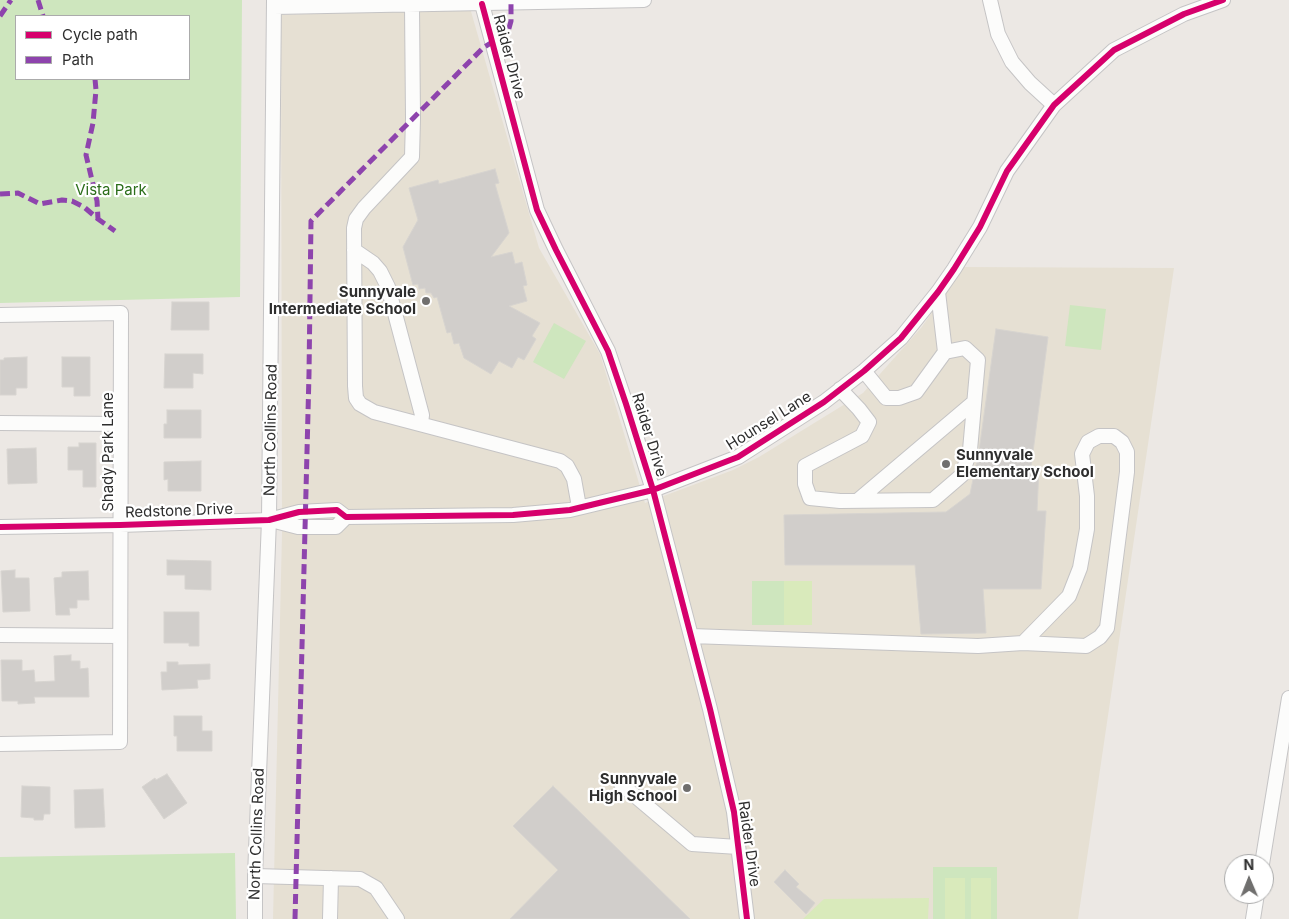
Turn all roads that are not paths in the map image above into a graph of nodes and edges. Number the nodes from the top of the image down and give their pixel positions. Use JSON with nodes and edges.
{"nodes":[{"id":1,"x":644,"y":0,"type":"edge"},
{"id":2,"x":990,"y":0,"type":"edge"},
{"id":3,"x":1223,"y":0,"type":"edge"},
{"id":4,"x":274,"y":4,"type":"edge"},
{"id":5,"x":482,"y":4,"type":"junction"},
{"id":6,"x":412,"y":6,"type":"junction"},
{"id":7,"x":1054,"y":105,"type":"junction"},
{"id":8,"x":354,"y":250,"type":"junction"},
{"id":9,"x":938,"y":292,"type":"junction"},
{"id":10,"x":0,"y":315,"type":"edge"},
{"id":11,"x":945,"y":352,"type":"junction"},
{"id":12,"x":864,"y":372,"type":"junction"},
{"id":13,"x":840,"y":390,"type":"junction"},
{"id":14,"x":974,"y":402,"type":"junction"},
{"id":15,"x":0,"y":423,"type":"edge"},
{"id":16,"x":120,"y":424,"type":"junction"},
{"id":17,"x":421,"y":424,"type":"junction"},
{"id":18,"x":653,"y":490,"type":"junction"},
{"id":19,"x":856,"y":501,"type":"junction"},
{"id":20,"x":579,"y":507,"type":"junction"},
{"id":21,"x":270,"y":520,"type":"junction"},
{"id":22,"x":120,"y":525,"type":"junction"},
{"id":23,"x":0,"y":527,"type":"edge"},
{"id":24,"x":0,"y":635,"type":"edge"},
{"id":25,"x":120,"y":636,"type":"junction"},
{"id":26,"x":691,"y":636,"type":"junction"},
{"id":27,"x":1023,"y":643,"type":"junction"},
{"id":28,"x":1289,"y":701,"type":"edge"},
{"id":29,"x":0,"y":744,"type":"edge"},
{"id":30,"x":621,"y":784,"type":"dead end"},
{"id":31,"x":738,"y":847,"type":"junction"},
{"id":32,"x":1264,"y":854,"type":"edge"},
{"id":33,"x":255,"y":876,"type":"junction"},
{"id":34,"x":331,"y":878,"type":"junction"},
{"id":35,"x":1255,"y":904,"type":"edge"},
{"id":36,"x":254,"y":919,"type":"edge"},
{"id":37,"x":330,"y":919,"type":"edge"},
{"id":38,"x":397,"y":919,"type":"edge"},
{"id":39,"x":747,"y":919,"type":"edge"},
{"id":40,"x":1253,"y":919,"type":"edge"}],
"edges":[{"from":1,"to":5,"type":"street"},
{"from":2,"to":7,"type":"street"},
{"from":3,"to":7,"type":"street","name":"Hounsel Lane"},
{"from":4,"to":6,"type":"street"},
{"from":4,"to":21,"type":"street","name":"North Collins Road"},
{"from":5,"to":6,"type":"street"},
{"from":5,"to":18,"type":"street","name":"Raider Drive"},
{"from":6,"to":8,"type":"street"},
{"from":7,"to":9,"type":"street","name":"Hounsel Lane"},
{"from":8,"to":17,"type":"street"},
{"from":8,"to":17,"type":"street"},
{"from":9,"to":11,"type":"street"},
{"from":9,"to":12,"type":"street","name":"Hounsel Lane"},
{"from":10,"to":16,"type":"street","name":"Shady Park Lane"},
{"from":11,"to":12,"type":"street"},
{"from":11,"to":14,"type":"street"},
{"from":12,"to":13,"type":"street","name":"Hounsel Lane"},
{"from":13,"to":18,"type":"street","name":"Hounsel Lane"},
{"from":13,"to":19,"type":"street"},
{"from":14,"to":19,"type":"street"},
{"from":14,"to":19,"type":"street"},
{"from":15,"to":16,"type":"street"},
{"from":16,"to":22,"type":"street","name":"Shady Park Lane"},
{"from":17,"to":20,"type":"street"},
{"from":18,"to":20,"type":"street","name":"Hounsel Lane"},
{"from":18,"to":26,"type":"street","name":"Raider Drive"},
{"from":20,"to":21,"type":"street","name":"Hounsel Lane"},
{"from":21,"to":22,"type":"street","name":"Redstone Drive"},
{"from":21,"to":33,"type":"street","name":"North Collins Road"},
{"from":22,"to":23,"type":"street","name":"Redstone Drive"},
{"from":22,"to":25,"type":"street","name":"Shady Park Lane"},
{"from":24,"to":25,"type":"street"},
{"from":25,"to":29,"type":"street","name":"Shady Park Lane"},
{"from":26,"to":27,"type":"street"},
{"from":26,"to":31,"type":"street","name":"Raider Drive"},
{"from":27,"to":27,"type":"street"},
{"from":28,"to":32,"type":"street"},
{"from":30,"to":31,"type":"street"},
{"from":31,"to":39,"type":"street","name":"Raider Drive"},
{"from":33,"to":34,"type":"street"},
{"from":33,"to":36,"type":"street","name":"North Collins Road"},
{"from":34,"to":37,"type":"street"},
{"from":34,"to":38,"type":"street"},
{"from":35,"to":40,"type":"street"}]}
